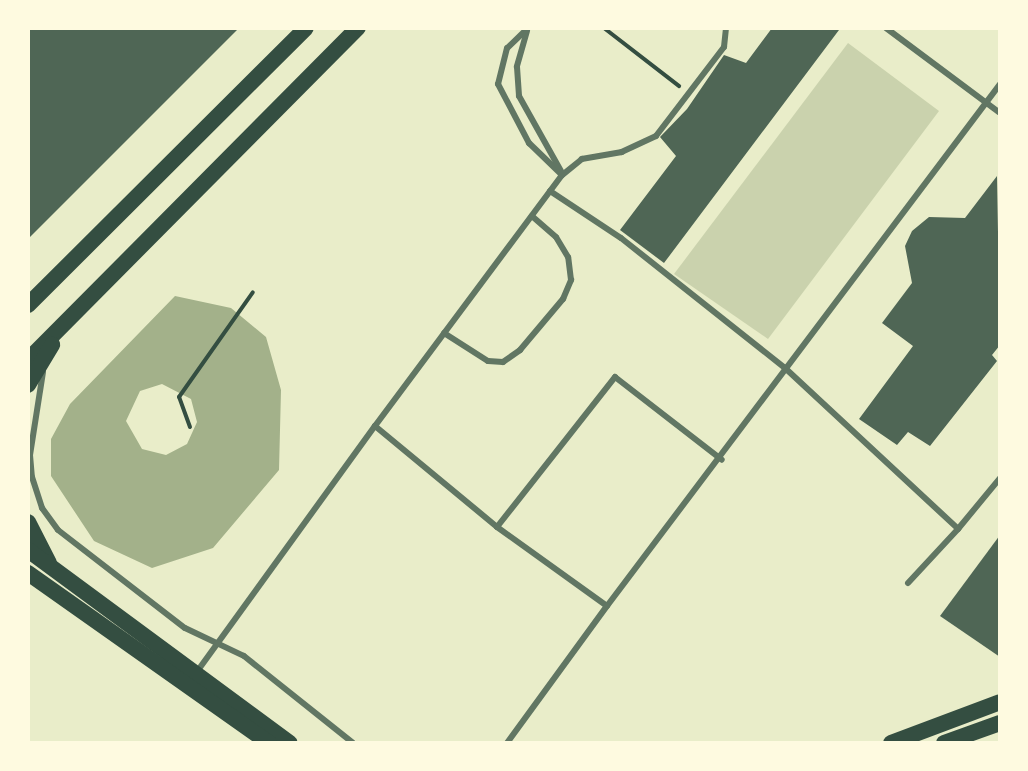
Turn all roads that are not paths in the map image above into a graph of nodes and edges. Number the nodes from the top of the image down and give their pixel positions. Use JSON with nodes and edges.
{"nodes":[{"id":1,"x":306,"y":28,"type":"edge"},
{"id":2,"x":358,"y":28,"type":"edge"},
{"id":3,"x":528,"y":28,"type":"edge"},
{"id":4,"x":726,"y":28,"type":"edge"},
{"id":5,"x":886,"y":28,"type":"edge"},
{"id":6,"x":1000,"y":84,"type":"edge"},
{"id":7,"x":987,"y":103,"type":"junction"},
{"id":8,"x":1000,"y":113,"type":"edge"},
{"id":9,"x":562,"y":175,"type":"junction"},
{"id":10,"x":550,"y":191,"type":"junction"},
{"id":11,"x":532,"y":216,"type":"junction"},
{"id":12,"x":28,"y":305,"type":"edge"},
{"id":13,"x":63,"y":325,"type":"junction"},
{"id":14,"x":444,"y":333,"type":"junction"},
{"id":15,"x":45,"y":356,"type":"junction"},
{"id":16,"x":28,"y":360,"type":"edge"},
{"id":17,"x":785,"y":368,"type":"junction"},
{"id":18,"x":28,"y":385,"type":"edge"},
{"id":19,"x":375,"y":426,"type":"junction"},
{"id":20,"x":722,"y":460,"type":"junction"},
{"id":21,"x":1000,"y":478,"type":"edge"},
{"id":22,"x":28,"y":522,"type":"edge"},
{"id":23,"x":497,"y":527,"type":"junction"},
{"id":24,"x":958,"y":529,"type":"junction"},
{"id":25,"x":28,"y":550,"type":"edge"},
{"id":26,"x":28,"y":576,"type":"edge"},
{"id":27,"x":49,"y":578,"type":"junction"},
{"id":28,"x":908,"y":583,"type":"dead end"},
{"id":29,"x":607,"y":606,"type":"junction"},
{"id":30,"x":219,"y":642,"type":"junction"},
{"id":31,"x":196,"y":673,"type":"junction"},
{"id":32,"x":1000,"y":702,"type":"edge"},
{"id":33,"x":1000,"y":723,"type":"edge"},
{"id":34,"x":269,"y":743,"type":"edge"},
{"id":35,"x":290,"y":743,"type":"edge"},
{"id":36,"x":353,"y":743,"type":"edge"},
{"id":37,"x":507,"y":743,"type":"edge"},
{"id":38,"x":891,"y":743,"type":"edge"},
{"id":39,"x":944,"y":743,"type":"edge"}],
"edges":[{"from":1,"to":12,"type":"main road"},
{"from":2,"to":13,"type":"main road"},
{"from":3,"to":9,"type":"lane"},
{"from":3,"to":9,"type":"lane"},
{"from":4,"to":9,"type":"lane"},
{"from":5,"to":7,"type":"lane"},
{"from":6,"to":7,"type":"lane"},
{"from":7,"to":8,"type":"lane"},
{"from":7,"to":17,"type":"lane"},
{"from":9,"to":10,"type":"lane"},
{"from":10,"to":11,"type":"lane"},
{"from":10,"to":17,"type":"lane"},
{"from":11,"to":14,"type":"lane"},
{"from":11,"to":14,"type":"lane"},
{"from":13,"to":15,"type":"main road"},
{"from":13,"to":16,"type":"main road"},
{"from":14,"to":19,"type":"lane"},
{"from":15,"to":18,"type":"main road"},
{"from":15,"to":30,"type":"lane"},
{"from":17,"to":20,"type":"lane"},
{"from":17,"to":24,"type":"lane"},
{"from":19,"to":23,"type":"lane"},
{"from":19,"to":30,"type":"lane"},
{"from":20,"to":23,"type":"lane"},
{"from":20,"to":29,"type":"lane"},
{"from":21,"to":24,"type":"lane"},
{"from":22,"to":27,"type":"main road"},
{"from":23,"to":29,"type":"lane"},
{"from":24,"to":28,"type":"lane"},
{"from":25,"to":27,"type":"main road"},
{"from":26,"to":27,"type":"main road"},
{"from":27,"to":31,"type":"main road"},
{"from":27,"to":34,"type":"main road"},
{"from":29,"to":37,"type":"lane"},
{"from":30,"to":31,"type":"lane"},
{"from":30,"to":36,"type":"lane"},
{"from":31,"to":35,"type":"main road"},
{"from":32,"to":38,"type":"main road"},
{"from":33,"to":39,"type":"main road"}]}
